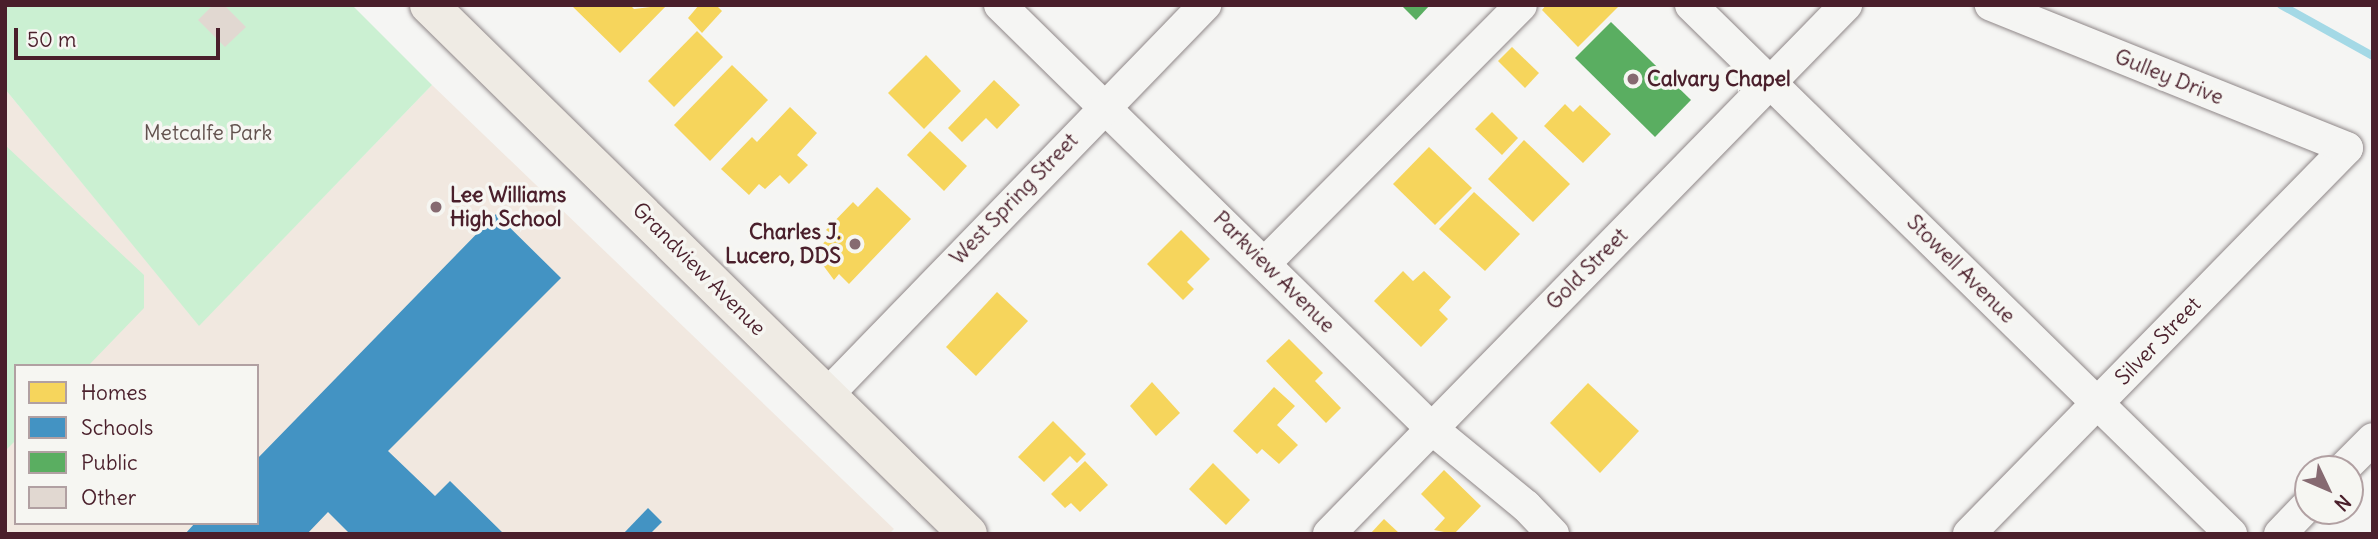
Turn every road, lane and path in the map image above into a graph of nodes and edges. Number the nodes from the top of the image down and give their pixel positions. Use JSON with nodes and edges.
{"nodes":[{"id":1,"x":429,"y":5,"type":"edge"},
{"id":2,"x":1000,"y":5,"type":"edge"},
{"id":3,"x":1205,"y":5,"type":"edge"},
{"id":4,"x":1521,"y":5,"type":"edge"},
{"id":5,"x":1691,"y":5,"type":"edge"},
{"id":6,"x":1846,"y":5,"type":"edge"},
{"id":7,"x":1990,"y":5,"type":"edge"},
{"id":8,"x":1772,"y":83,"type":"junction"},
{"id":9,"x":1104,"y":105,"type":"junction"},
{"id":10,"x":2347,"y":148,"type":"joint"},
{"id":11,"x":1265,"y":263,"type":"junction"},
{"id":12,"x":826,"y":396,"type":"junction"},
{"id":13,"x":2097,"y":404,"type":"junction"},
{"id":14,"x":1431,"y":428,"type":"junction"},
{"id":15,"x":2373,"y":439,"type":"edge"},
{"id":16,"x":2357,"y":455,"type":"edge"},
{"id":17,"x":2294,"y":520,"type":"edge"},
{"id":18,"x":968,"y":534,"type":"edge"},
{"id":19,"x":1329,"y":534,"type":"edge"},
{"id":20,"x":1553,"y":534,"type":"edge"},
{"id":21,"x":1969,"y":534,"type":"edge"},
{"id":22,"x":2231,"y":534,"type":"edge"},
{"id":23,"x":2280,"y":534,"type":"edge"}],
"edges":[{"from":1,"to":12,"type":"main road","name":"Grandview Avenue"},
{"from":2,"to":9,"type":"street","name":"Parkview Avenue"},
{"from":3,"to":9,"type":"street","name":"West Spring Street"},
{"from":4,"to":11,"type":"street"},
{"from":5,"to":8,"type":"street","name":"Stowell Avenue"},
{"from":6,"to":8,"type":"street","name":"Gold Street"},
{"from":7,"to":10,"type":"street","name":"Gulley Drive"},
{"from":8,"to":13,"type":"street","name":"Stowell Avenue"},
{"from":8,"to":14,"type":"street","name":"Gold Street"},
{"from":9,"to":11,"type":"street","name":"Parkview Avenue"},
{"from":9,"to":12,"type":"street","name":"West Spring Street"},
{"from":10,"to":13,"type":"street","name":"Silver Street"},
{"from":11,"to":14,"type":"street","name":"Parkview Avenue"},
{"from":12,"to":18,"type":"main road","name":"Grandview Avenue"},
{"from":13,"to":21,"type":"street","name":"Silver Street"},
{"from":13,"to":22,"type":"street","name":"Stowell Avenue"},
{"from":14,"to":19,"type":"street","name":"Gold Street"},
{"from":14,"to":20,"type":"street","name":"Parkview Avenue"},
{"from":15,"to":16,"type":"street"},
{"from":17,"to":23,"type":"street"}]}
